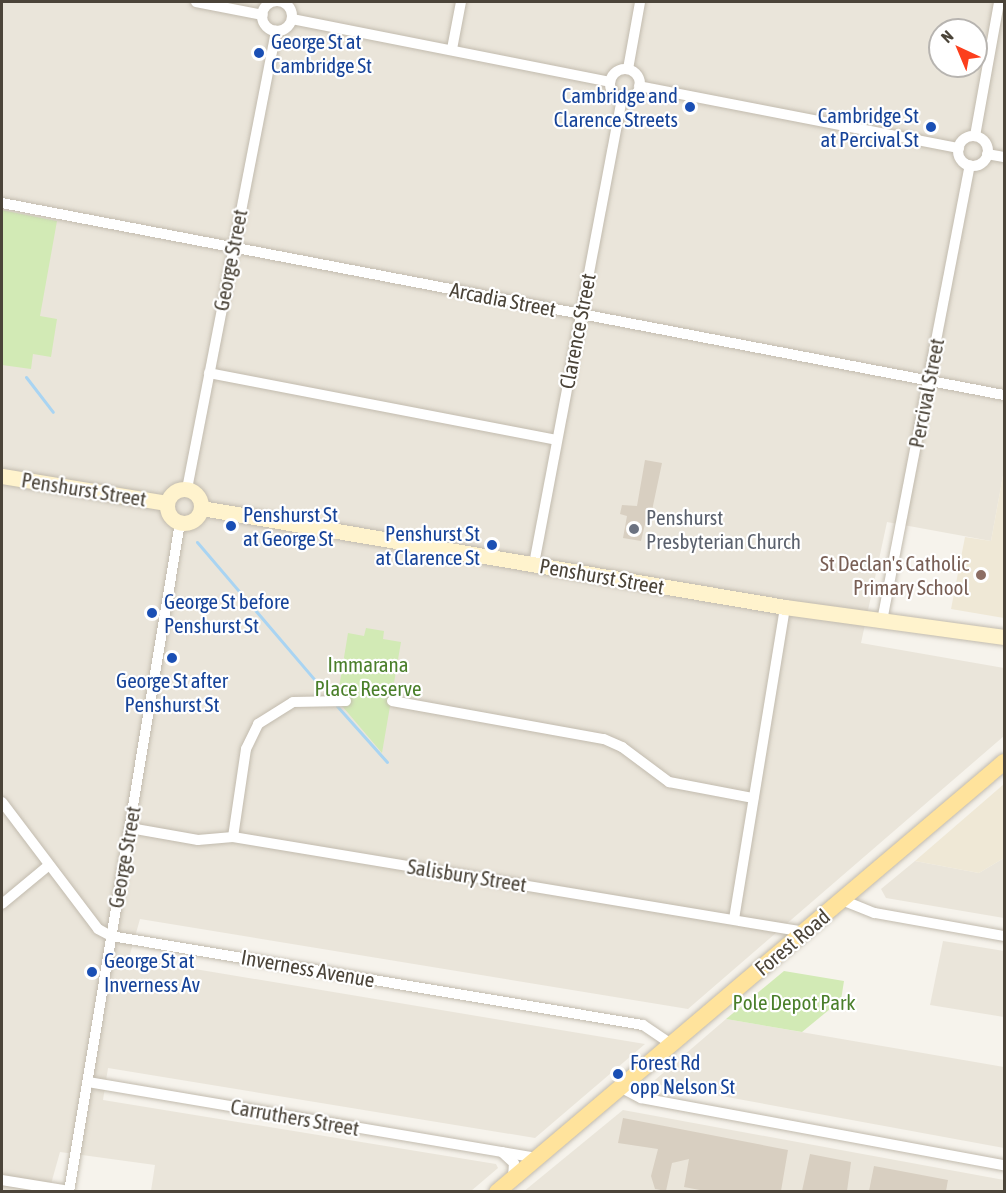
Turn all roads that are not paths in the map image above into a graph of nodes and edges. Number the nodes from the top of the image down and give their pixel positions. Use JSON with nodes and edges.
{"nodes":[{"id":1,"x":196,"y":2,"type":"edge"},
{"id":2,"x":279,"y":2,"type":"edge"},
{"id":3,"x":461,"y":2,"type":"edge"},
{"id":4,"x":640,"y":2,"type":"edge"},
{"id":5,"x":999,"y":2,"type":"edge"},
{"id":6,"x":262,"y":15,"type":"junction"},
{"id":7,"x":292,"y":19,"type":"junction"},
{"id":8,"x":276,"y":31,"type":"junction"},
{"id":9,"x":452,"y":49,"type":"junction"},
{"id":10,"x":628,"y":69,"type":"junction"},
{"id":11,"x":610,"y":82,"type":"junction"},
{"id":12,"x":639,"y":86,"type":"junction"},
{"id":13,"x":622,"y":99,"type":"junction"},
{"id":14,"x":975,"y":136,"type":"junction"},
{"id":15,"x":959,"y":148,"type":"junction"},
{"id":16,"x":987,"y":154,"type":"junction"},
{"id":17,"x":1005,"y":157,"type":"edge"},
{"id":18,"x":970,"y":165,"type":"junction"},
{"id":19,"x":2,"y":202,"type":"edge"},
{"id":20,"x":232,"y":248,"type":"junction"},
{"id":21,"x":580,"y":314,"type":"junction"},
{"id":22,"x":209,"y":373,"type":"junction"},
{"id":23,"x":929,"y":380,"type":"junction"},
{"id":24,"x":1005,"y":395,"type":"edge"},
{"id":25,"x":557,"y":440,"type":"junction"},
{"id":26,"x":2,"y":476,"type":"edge"},
{"id":27,"x":187,"y":489,"type":"junction"},
{"id":28,"x":167,"y":503,"type":"junction"},
{"id":29,"x":201,"y":508,"type":"junction"},
{"id":30,"x":180,"y":523,"type":"junction"},
{"id":31,"x":534,"y":564,"type":"junction"},
{"id":32,"x":784,"y":607,"type":"junction"},
{"id":33,"x":882,"y":621,"type":"junction"},
{"id":34,"x":1005,"y":637,"type":"edge"},
{"id":35,"x":346,"y":701,"type":"dead end"},
{"id":36,"x":393,"y":701,"type":"dead end"},
{"id":37,"x":1005,"y":762,"type":"edge"},
{"id":38,"x":753,"y":798,"type":"junction"},
{"id":39,"x":2,"y":802,"type":"edge"},
{"id":40,"x":130,"y":828,"type":"junction"},
{"id":41,"x":233,"y":837,"type":"junction"},
{"id":42,"x":49,"y":865,"type":"junction"},
{"id":43,"x":842,"y":900,"type":"junction"},
{"id":44,"x":2,"y":904,"type":"edge"},
{"id":45,"x":734,"y":919,"type":"junction"},
{"id":46,"x":805,"y":932,"type":"junction"},
{"id":47,"x":111,"y":936,"type":"junction"},
{"id":48,"x":1005,"y":936,"type":"edge"},
{"id":49,"x":671,"y":1044,"type":"junction"},
{"id":50,"x":88,"y":1082,"type":"junction"},
{"id":51,"x":620,"y":1087,"type":"junction"},
{"id":52,"x":502,"y":1152,"type":"junction"},
{"id":53,"x":537,"y":1158,"type":"junction"},
{"id":54,"x":1005,"y":1164,"type":"edge"},
{"id":55,"x":513,"y":1178,"type":"junction"},
{"id":56,"x":2,"y":1180,"type":"edge"},
{"id":57,"x":69,"y":1191,"type":"edge"},
{"id":58,"x":498,"y":1191,"type":"edge"}],
"edges":[{"from":1,"to":6,"type":"street"},
{"from":2,"to":6,"type":"street"},
{"from":2,"to":7,"type":"street"},
{"from":3,"to":9,"type":"street"},
{"from":4,"to":10,"type":"street"},
{"from":5,"to":14,"type":"street"},
{"from":6,"to":8,"type":"street"},
{"from":7,"to":8,"type":"street"},
{"from":7,"to":9,"type":"street"},
{"from":8,"to":20,"type":"street","name":"George Street"},
{"from":9,"to":11,"type":"street"},
{"from":10,"to":11,"type":"street"},
{"from":10,"to":12,"type":"street"},
{"from":11,"to":13,"type":"street"},
{"from":12,"to":13,"type":"street"},
{"from":12,"to":15,"type":"street"},
{"from":13,"to":21,"type":"street","name":"Clarence Street"},
{"from":14,"to":15,"type":"street"},
{"from":14,"to":16,"type":"street"},
{"from":15,"to":18,"type":"street"},
{"from":16,"to":17,"type":"street"},
{"from":16,"to":18,"type":"street"},
{"from":18,"to":23,"type":"street","name":"Percival Street"},
{"from":19,"to":20,"type":"street","name":"Arcadia Street"},
{"from":20,"to":21,"type":"street","name":"Arcadia Street"},
{"from":20,"to":22,"type":"street","name":"George Street"},
{"from":21,"to":23,"type":"street","name":"Arcadia Street"},
{"from":21,"to":25,"type":"street","name":"Clarence Street"},
{"from":22,"to":25,"type":"street"},
{"from":22,"to":27,"type":"street","name":"George Street"},
{"from":23,"to":24,"type":"street","name":"Arcadia Street"},
{"from":23,"to":33,"type":"street","name":"Percival Street"},
{"from":25,"to":31,"type":"street","name":"Clarence Street"},
{"from":26,"to":28,"type":"main road","name":"Penshurst Street"},
{"from":27,"to":28,"type":"main road"},
{"from":27,"to":29,"type":"main road"},
{"from":28,"to":30,"type":"main road"},
{"from":29,"to":30,"type":"main road"},
{"from":29,"to":31,"type":"main road","name":"Penshurst Street"},
{"from":30,"to":40,"type":"street","name":"George Street"},
{"from":31,"to":32,"type":"main road","name":"Penshurst Street"},
{"from":32,"to":33,"type":"main road","name":"Penshurst Street"},
{"from":32,"to":38,"type":"street"},
{"from":33,"to":34,"type":"main road","name":"Penshurst Street"},
{"from":35,"to":41,"type":"street"},
{"from":36,"to":38,"type":"street"},
{"from":37,"to":43,"type":"main road","name":"Forest Road"},
{"from":38,"to":45,"type":"street"},
{"from":39,"to":42,"type":"street"},
{"from":40,"to":41,"type":"street","name":"Salisbury Street"},
{"from":40,"to":47,"type":"street","name":"George Street"},
{"from":41,"to":45,"type":"street","name":"Salisbury Street"},
{"from":42,"to":44,"type":"street"},
{"from":42,"to":47,"type":"street"},
{"from":43,"to":46,"type":"main road","name":"Forest Road"},
{"from":43,"to":48,"type":"street"},
{"from":45,"to":46,"type":"street","name":"Salisbury Street"},
{"from":46,"to":49,"type":"main road","name":"Forest Road"},
{"from":47,"to":49,"type":"street","name":"Inverness Avenue"},
{"from":47,"to":50,"type":"street","name":"George Street"},
{"from":49,"to":51,"type":"main road","name":"Forest Road"},
{"from":50,"to":52,"type":"street","name":"Carruthers Street"},
{"from":50,"to":57,"type":"street","name":"George Street"},
{"from":51,"to":53,"type":"main road","name":"Forest Road"},
{"from":51,"to":54,"type":"street"},
{"from":52,"to":53,"type":"street","name":"Carruthers Street"},
{"from":52,"to":55,"type":"street"},
{"from":53,"to":55,"type":"main road","name":"Forest Road"},
{"from":55,"to":58,"type":"main road","name":"Forest Road"},
{"from":56,"to":57,"type":"street"}]}
